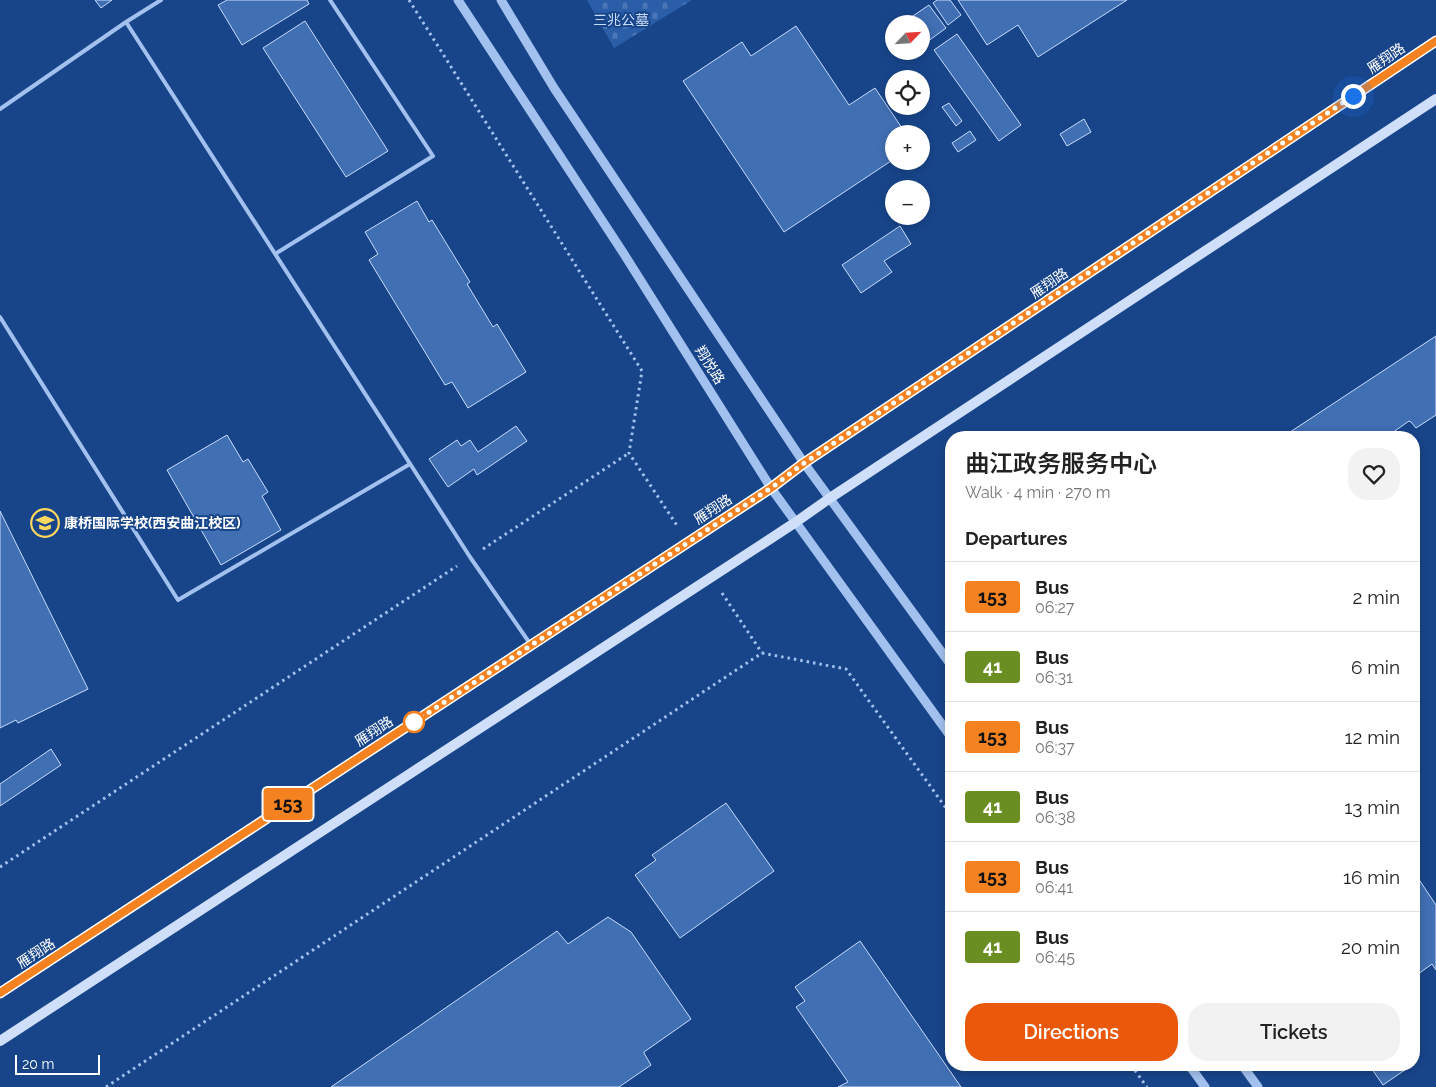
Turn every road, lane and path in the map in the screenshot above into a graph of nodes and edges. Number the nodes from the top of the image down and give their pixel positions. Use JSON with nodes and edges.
{"nodes":[{"id":1,"x":161,"y":0,"type":"edge"},
{"id":2,"x":330,"y":0,"type":"edge"},
{"id":3,"x":409,"y":0,"type":"edge"},
{"id":4,"x":458,"y":0,"type":"edge"},
{"id":5,"x":501,"y":0,"type":"edge"},
{"id":6,"x":126,"y":22,"type":"junction"},
{"id":7,"x":1436,"y":41,"type":"edge"},
{"id":8,"x":1436,"y":99,"type":"edge"},
{"id":9,"x":0,"y":109,"type":"edge"},
{"id":10,"x":275,"y":254,"type":"junction"},
{"id":11,"x":0,"y":317,"type":"edge"},
{"id":12,"x":804,"y":463,"type":"junction"},
{"id":13,"x":410,"y":464,"type":"junction"},
{"id":14,"x":771,"y":488,"type":"junction"},
{"id":15,"x":830,"y":498,"type":"junction"},
{"id":16,"x":796,"y":522,"type":"junction"},
{"id":17,"x":470,"y":557,"type":"junction"},
{"id":18,"x":531,"y":645,"type":"junction"},
{"id":19,"x":945,"y":657,"type":"edge"},
{"id":20,"x":945,"y":729,"type":"edge"},
{"id":21,"x":945,"y":808,"type":"edge"},
{"id":22,"x":0,"y":866,"type":"edge"},
{"id":23,"x":0,"y":993,"type":"edge"},
{"id":24,"x":0,"y":1041,"type":"edge"},
{"id":25,"x":1135,"y":1071,"type":"edge"},
{"id":26,"x":1193,"y":1071,"type":"edge"},
{"id":27,"x":1246,"y":1071,"type":"edge"},
{"id":28,"x":106,"y":1087,"type":"edge"},
{"id":29,"x":1147,"y":1087,"type":"edge"},
{"id":30,"x":1205,"y":1087,"type":"edge"},
{"id":31,"x":1258,"y":1087,"type":"edge"}],
"edges":[{"from":1,"to":6,"type":"lane"},
{"from":2,"to":10,"type":"lane"},
{"from":3,"to":17,"type":"path"},
{"from":4,"to":14,"type":"street","name":"翔悦路"},
{"from":5,"to":12,"type":"street","name":"翔悦路"},
{"from":6,"to":9,"type":"lane"},
{"from":6,"to":10,"type":"lane"},
{"from":7,"to":12,"type":"main road","name":"雁翔路"},
{"from":8,"to":15,"type":"main road"},
{"from":10,"to":13,"type":"lane"},
{"from":11,"to":13,"type":"lane"},
{"from":12,"to":14,"type":"main road","name":"雁翔路"},
{"from":12,"to":15,"type":"street","name":"翔悦路"},
{"from":13,"to":17,"type":"lane"},
{"from":14,"to":16,"type":"street","name":"翔悦路"},
{"from":14,"to":18,"type":"main road","name":"雁翔路"},
{"from":15,"to":16,"type":"main road"},
{"from":15,"to":19,"type":"street","name":"翔悦路"},
{"from":16,"to":20,"type":"street","name":"翔悦路"},
{"from":16,"to":24,"type":"main road"},
{"from":17,"to":18,"type":"lane"},
{"from":17,"to":22,"type":"path"},
{"from":18,"to":23,"type":"main road","name":"雁翔路"},
{"from":21,"to":28,"type":"path"},
{"from":25,"to":29,"type":"path"},
{"from":26,"to":30,"type":"street"},
{"from":27,"to":31,"type":"street"}]}
